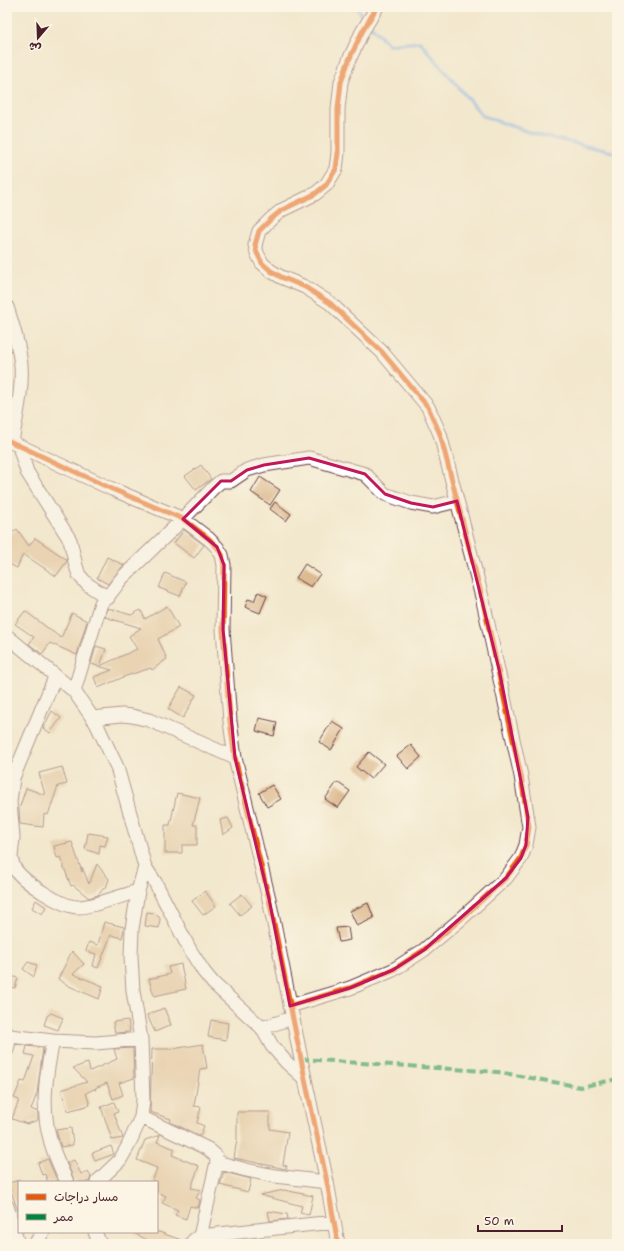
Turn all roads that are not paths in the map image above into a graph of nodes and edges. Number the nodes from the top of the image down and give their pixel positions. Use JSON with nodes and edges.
{"nodes":[{"id":1,"x":377,"y":7,"type":"edge"},
{"id":2,"x":7,"y":307,"type":"edge"},
{"id":3,"x":13,"y":443,"type":"edge"},
{"id":4,"x":457,"y":501,"type":"junction"},
{"id":5,"x":184,"y":519,"type":"junction"},
{"id":6,"x":108,"y":598,"type":"junction"},
{"id":7,"x":7,"y":636,"type":"edge"},
{"id":8,"x":55,"y":677,"type":"junction"},
{"id":9,"x":74,"y":691,"type":"junction"},
{"id":10,"x":92,"y":718,"type":"junction"},
{"id":11,"x":235,"y":758,"type":"junction"},
{"id":12,"x":9,"y":858,"type":"edge"},
{"id":13,"x":145,"y":867,"type":"junction"},
{"id":14,"x":138,"y":891,"type":"junction"},
{"id":15,"x":291,"y":1012,"type":"junction"},
{"id":16,"x":262,"y":1028,"type":"junction"},
{"id":17,"x":8,"y":1035,"type":"edge"},
{"id":18,"x":141,"y":1039,"type":"junction"},
{"id":19,"x":53,"y":1041,"type":"junction"},
{"id":20,"x":7,"y":1050,"type":"edge"},
{"id":21,"x":305,"y":1079,"type":"junction"},
{"id":22,"x":141,"y":1117,"type":"junction"},
{"id":23,"x":217,"y":1162,"type":"junction"},
{"id":24,"x":67,"y":1181,"type":"edge"},
{"id":25,"x":98,"y":1181,"type":"edge"},
{"id":26,"x":327,"y":1182,"type":"junction"},
{"id":27,"x":7,"y":1206,"type":"edge"},
{"id":28,"x":334,"y":1222,"type":"junction"},
{"id":29,"x":42,"y":1233,"type":"edge"},
{"id":30,"x":95,"y":1233,"type":"edge"},
{"id":31,"x":195,"y":1241,"type":"edge"},
{"id":32,"x":18,"y":1244,"type":"edge"},
{"id":33,"x":35,"y":1244,"type":"edge"},
{"id":34,"x":100,"y":1244,"type":"edge"},
{"id":35,"x":338,"y":1244,"type":"edge"}],
"edges":[{"from":1,"to":4,"type":"street"},
{"from":2,"to":3,"type":"street"},
{"from":3,"to":5,"type":"street"},
{"from":3,"to":6,"type":"street"},
{"from":4,"to":5,"type":"street"},
{"from":4,"to":15,"type":"street"},
{"from":5,"to":6,"type":"street"},
{"from":5,"to":11,"type":"street"},
{"from":6,"to":9,"type":"street"},
{"from":7,"to":8,"type":"street"},
{"from":8,"to":9,"type":"street"},
{"from":8,"to":12,"type":"street"},
{"from":9,"to":10,"type":"street"},
{"from":10,"to":11,"type":"street"},
{"from":10,"to":13,"type":"street"},
{"from":11,"to":15,"type":"street"},
{"from":12,"to":14,"type":"street"},
{"from":13,"to":14,"type":"street"},
{"from":13,"to":16,"type":"street"},
{"from":14,"to":18,"type":"street"},
{"from":15,"to":16,"type":"street"},
{"from":15,"to":21,"type":"street"},
{"from":16,"to":21,"type":"street"},
{"from":17,"to":19,"type":"street"},
{"from":17,"to":20,"type":"street"},
{"from":18,"to":19,"type":"street"},
{"from":18,"to":22,"type":"street"},
{"from":19,"to":24,"type":"street"},
{"from":21,"to":26,"type":"street"},
{"from":22,"to":23,"type":"street"},
{"from":22,"to":25,"type":"street"},
{"from":23,"to":26,"type":"street"},
{"from":23,"to":31,"type":"street"},
{"from":26,"to":28,"type":"street"},
{"from":27,"to":32,"type":"street"},
{"from":28,"to":31,"type":"street"},
{"from":28,"to":35,"type":"street"},
{"from":29,"to":33,"type":"street"},
{"from":30,"to":34,"type":"street"}]}
